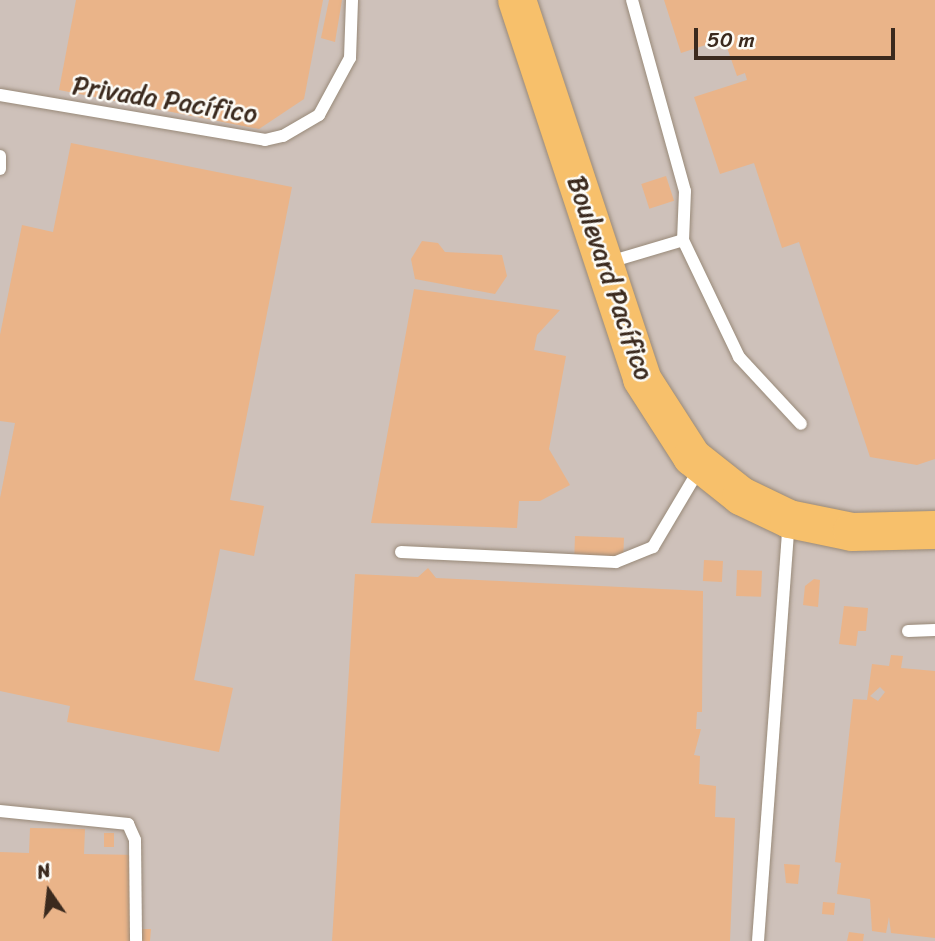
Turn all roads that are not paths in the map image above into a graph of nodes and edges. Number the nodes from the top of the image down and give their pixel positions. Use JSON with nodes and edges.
{"nodes":[{"id":1,"x":352,"y":0,"type":"edge"},
{"id":2,"x":517,"y":0,"type":"edge"},
{"id":3,"x":632,"y":0,"type":"edge"},
{"id":4,"x":0,"y":95,"type":"edge"},
{"id":5,"x":0,"y":156,"type":"edge"},
{"id":6,"x":0,"y":169,"type":"edge"},
{"id":7,"x":683,"y":240,"type":"junction"},
{"id":8,"x":603,"y":264,"type":"junction"},
{"id":9,"x":801,"y":425,"type":"dead end"},
{"id":10,"x":702,"y":465,"type":"junction"},
{"id":11,"x":789,"y":519,"type":"junction"},
{"id":12,"x":935,"y":530,"type":"edge"},
{"id":13,"x":401,"y":552,"type":"dead end"},
{"id":14,"x":935,"y":630,"type":"edge"},
{"id":15,"x":908,"y":631,"type":"dead end"},
{"id":16,"x":0,"y":811,"type":"edge"},
{"id":17,"x":136,"y":941,"type":"edge"},
{"id":18,"x":758,"y":941,"type":"edge"}],
"edges":[{"from":1,"to":4,"type":"lane","name":"Privada Pacífico"},
{"from":2,"to":8,"type":"main road","name":"Boulevard Pacífico"},
{"from":3,"to":7,"type":"lane"},
{"from":5,"to":6,"type":"lane"},
{"from":7,"to":8,"type":"lane"},
{"from":7,"to":9,"type":"lane"},
{"from":8,"to":10,"type":"main road","name":"Boulevard Pacífico"},
{"from":10,"to":11,"type":"main road","name":"Boulevard Pacífico"},
{"from":10,"to":13,"type":"lane"},
{"from":11,"to":12,"type":"main road","name":"Boulevard Pacífico"},
{"from":11,"to":18,"type":"lane"},
{"from":14,"to":15,"type":"lane"},
{"from":16,"to":17,"type":"lane"}]}
